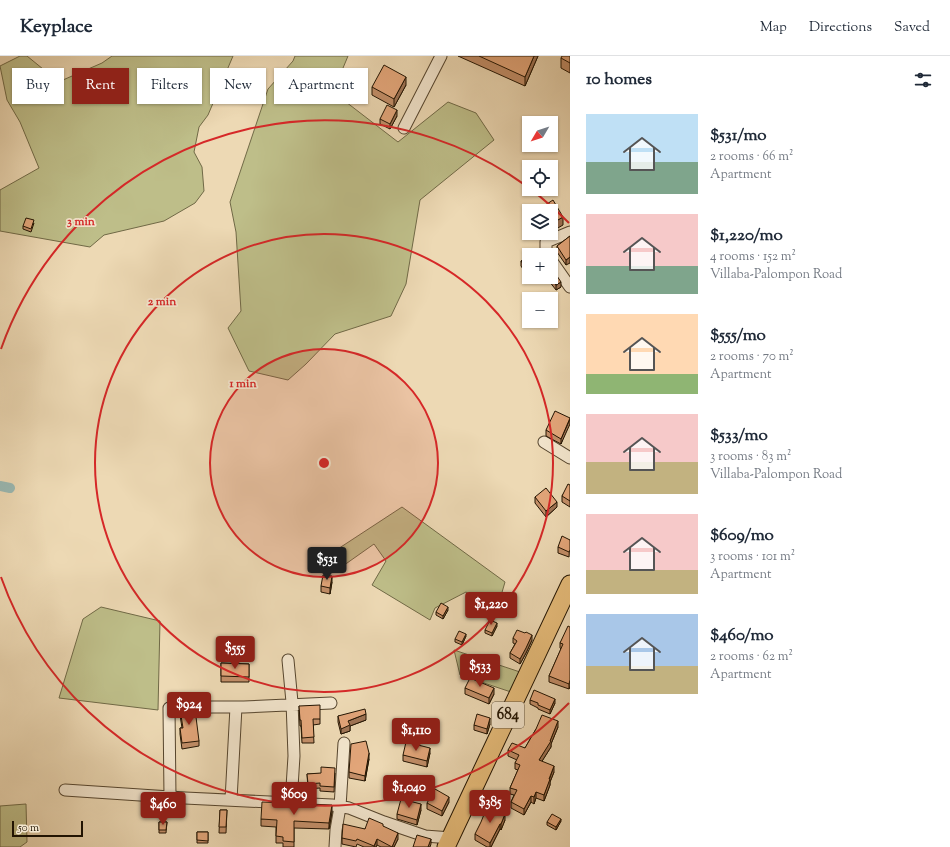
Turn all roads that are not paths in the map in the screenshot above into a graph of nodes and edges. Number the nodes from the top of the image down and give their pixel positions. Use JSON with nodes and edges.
{"nodes":[{"id":1,"x":441,"y":56,"type":"edge"},
{"id":2,"x":404,"y":128,"type":"dead end"},
{"id":3,"x":570,"y":232,"type":"edge"},
{"id":4,"x":546,"y":248,"type":"edge"},
{"id":5,"x":558,"y":270,"type":"edge"},
{"id":6,"x":570,"y":287,"type":"edge"},
{"id":7,"x":544,"y":442,"type":"dead end"},
{"id":8,"x":570,"y":458,"type":"edge"},
{"id":9,"x":570,"y":584,"type":"edge"},
{"id":10,"x":288,"y":660,"type":"dead end"},
{"id":11,"x":332,"y":703,"type":"dead end"},
{"id":12,"x":292,"y":705,"type":"junction"},
{"id":13,"x":236,"y":707,"type":"junction"},
{"id":14,"x":344,"y":743,"type":"dead end"},
{"id":15,"x":65,"y":790,"type":"dead end"},
{"id":16,"x":170,"y":797,"type":"junction"},
{"id":17,"x":231,"y":800,"type":"junction"},
{"id":18,"x":291,"y":803,"type":"junction"},
{"id":19,"x":340,"y":806,"type":"junction"},
{"id":20,"x":448,"y":842,"type":"edge"},
{"id":21,"x":335,"y":847,"type":"edge"}],
"edges":[{"from":1,"to":2,"type":"street"},
{"from":3,"to":4,"type":"street"},
{"from":5,"to":6,"type":"street"},
{"from":7,"to":8,"type":"street"},
{"from":9,"to":20,"type":"main road","number":"684"},
{"from":10,"to":12,"type":"street"},
{"from":11,"to":12,"type":"street"},
{"from":12,"to":13,"type":"street"},
{"from":12,"to":18,"type":"street"},
{"from":13,"to":16,"type":"street"},
{"from":13,"to":17,"type":"street"},
{"from":14,"to":19,"type":"street"},
{"from":15,"to":16,"type":"street"},
{"from":16,"to":17,"type":"street"},
{"from":17,"to":18,"type":"street"},
{"from":18,"to":19,"type":"street"},
{"from":19,"to":20,"type":"street"},
{"from":19,"to":21,"type":"street"}]}
